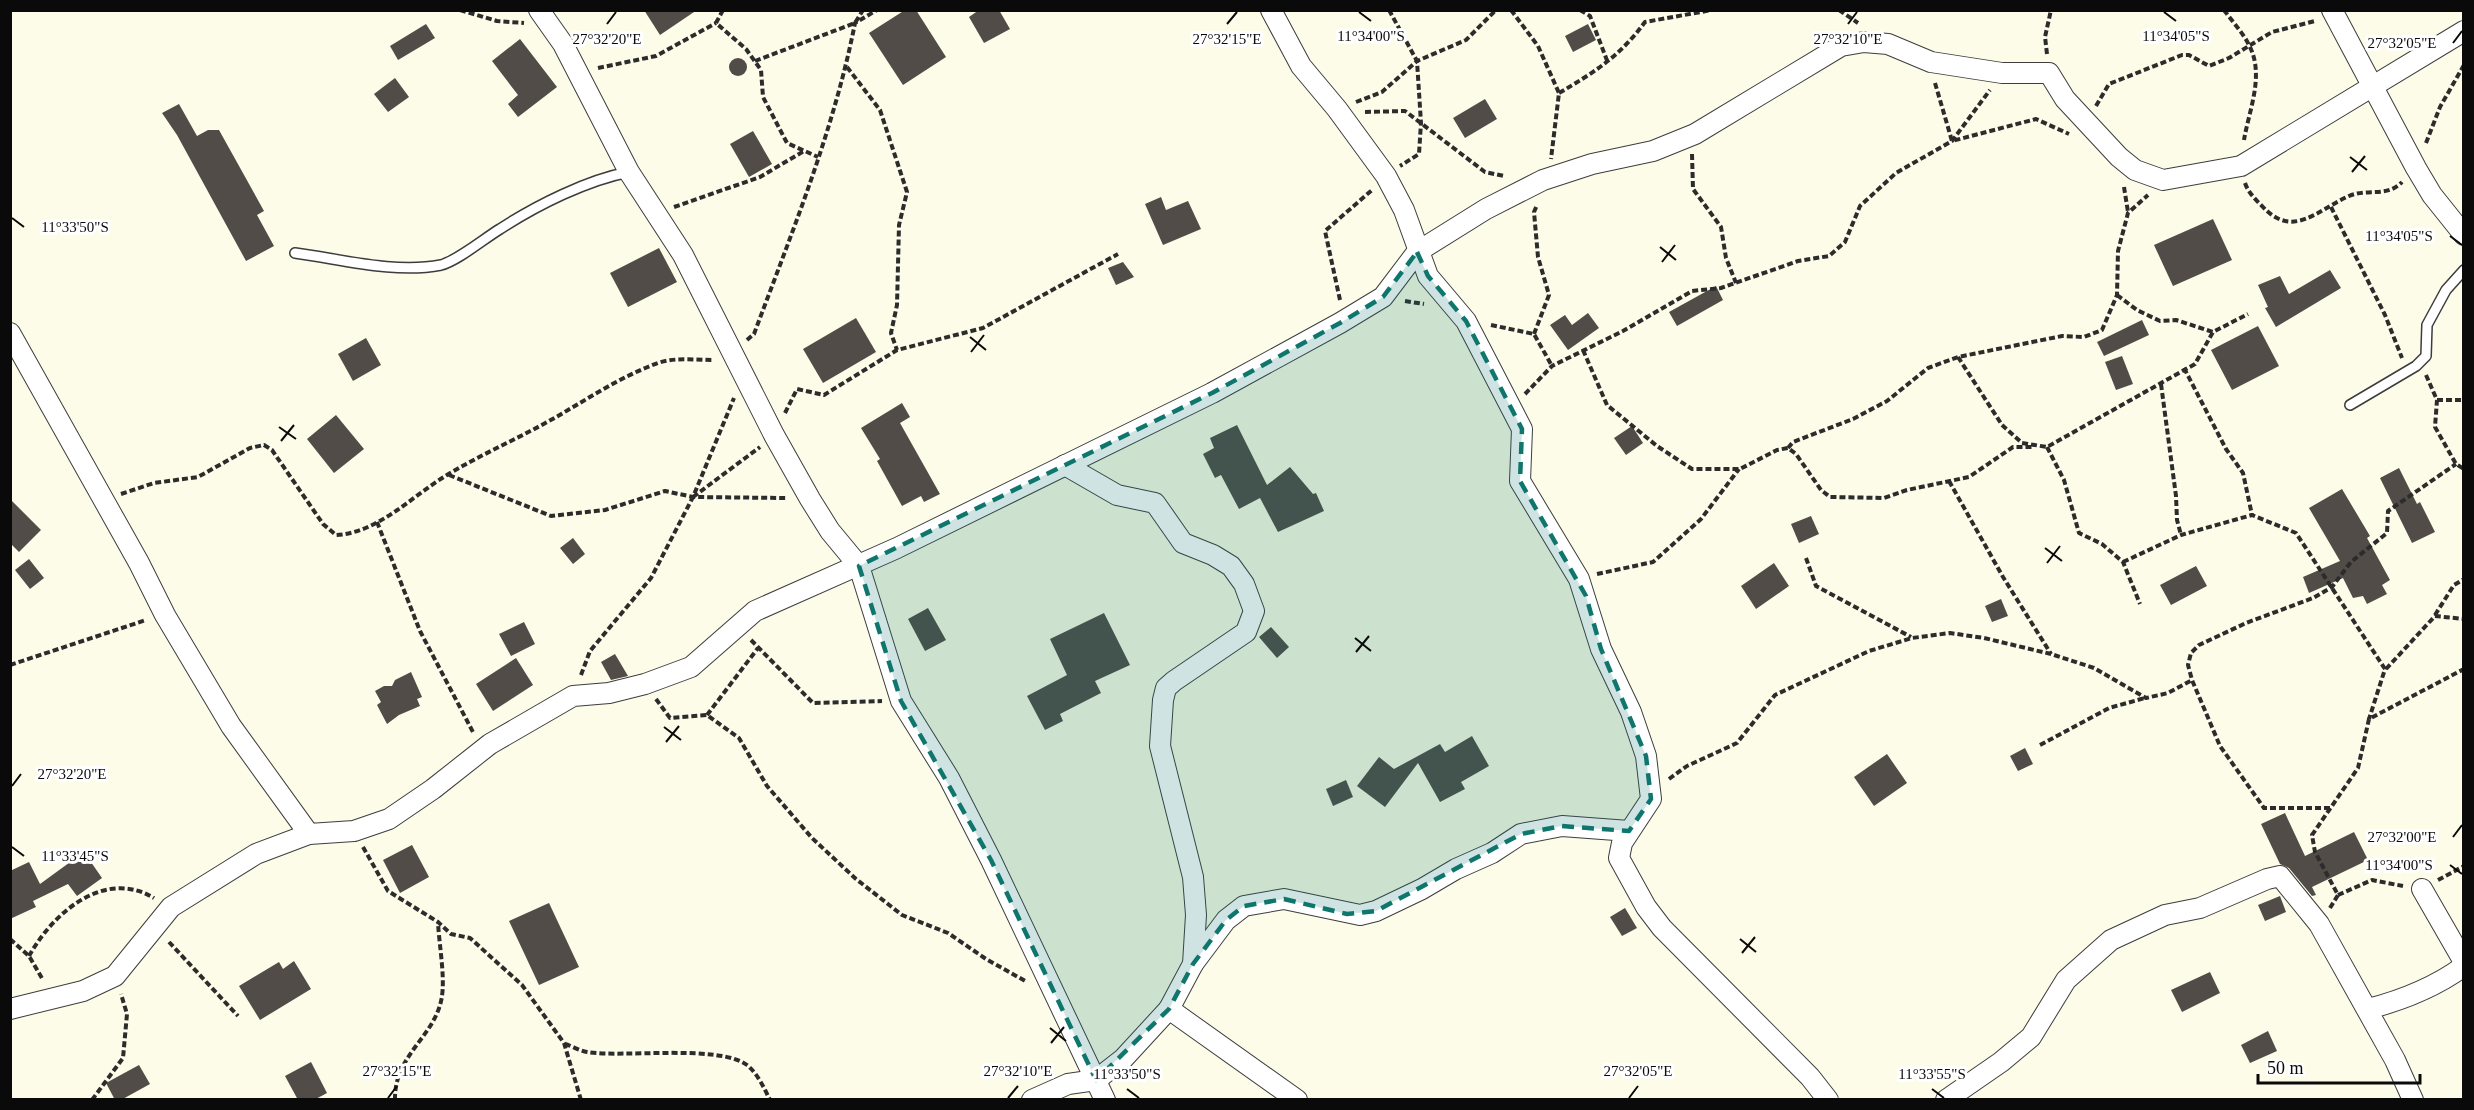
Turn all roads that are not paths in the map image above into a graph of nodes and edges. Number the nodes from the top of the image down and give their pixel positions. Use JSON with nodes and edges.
{"nodes":[{"id":1,"x":1271,"y":10,"type":"edge"},
{"id":2,"x":2333,"y":14,"type":"edge"},
{"id":3,"x":545,"y":18,"type":"edge"},
{"id":4,"x":2463,"y":31,"type":"edge"},
{"id":5,"x":2372,"y":86,"type":"junction"},
{"id":6,"x":629,"y":172,"type":"junction"},
{"id":7,"x":2463,"y":235,"type":"edge"},
{"id":8,"x":1417,"y":252,"type":"junction"},
{"id":9,"x":295,"y":253,"type":"dead end"},
{"id":10,"x":2463,"y":270,"type":"edge"},
{"id":11,"x":10,"y":333,"type":"edge"},
{"id":12,"x":2350,"y":405,"type":"dead end"},
{"id":13,"x":1065,"y":465,"type":"junction"},
{"id":14,"x":859,"y":566,"type":"junction"},
{"id":15,"x":1629,"y":831,"type":"junction"},
{"id":16,"x":309,"y":834,"type":"junction"},
{"id":17,"x":2422,"y":889,"type":"road end"},
{"id":18,"x":1193,"y":964,"type":"junction"},
{"id":19,"x":2463,"y":964,"type":"edge"},
{"id":20,"x":1169,"y":1009,"type":"junction"},
{"id":21,"x":2368,"y":1009,"type":"junction"},
{"id":22,"x":10,"y":1010,"type":"edge"},
{"id":23,"x":1096,"y":1080,"type":"junction"},
{"id":24,"x":1032,"y":1100,"type":"edge"},
{"id":25,"x":1105,"y":1100,"type":"edge"},
{"id":26,"x":1297,"y":1100,"type":"edge"},
{"id":27,"x":1828,"y":1100,"type":"edge"},
{"id":28,"x":1946,"y":1100,"type":"edge"},
{"id":29,"x":2414,"y":1100,"type":"edge"}],
"edges":[{"from":1,"to":8,"type":"street"},
{"from":2,"to":5,"type":"street"},
{"from":3,"to":6,"type":"street"},
{"from":4,"to":5,"type":"street"},
{"from":5,"to":7,"type":"street"},
{"from":5,"to":8,"type":"street"},
{"from":6,"to":9,"type":"lane"},
{"from":6,"to":14,"type":"street"},
{"from":8,"to":13,"type":"street"},
{"from":8,"to":15,"type":"street"},
{"from":10,"to":12,"type":"lane"},
{"from":11,"to":16,"type":"street"},
{"from":13,"to":14,"type":"street"},
{"from":13,"to":18,"type":"street"},
{"from":14,"to":16,"type":"street"},
{"from":14,"to":23,"type":"street"},
{"from":15,"to":18,"type":"street"},
{"from":15,"to":27,"type":"street"},
{"from":16,"to":22,"type":"street"},
{"from":17,"to":19,"type":"street"},
{"from":18,"to":20,"type":"street"},
{"from":19,"to":21,"type":"street"},
{"from":20,"to":23,"type":"street"},
{"from":20,"to":26,"type":"street"},
{"from":21,"to":28,"type":"street"},
{"from":21,"to":29,"type":"street"},
{"from":23,"to":24,"type":"street"},
{"from":23,"to":25,"type":"street"}]}
